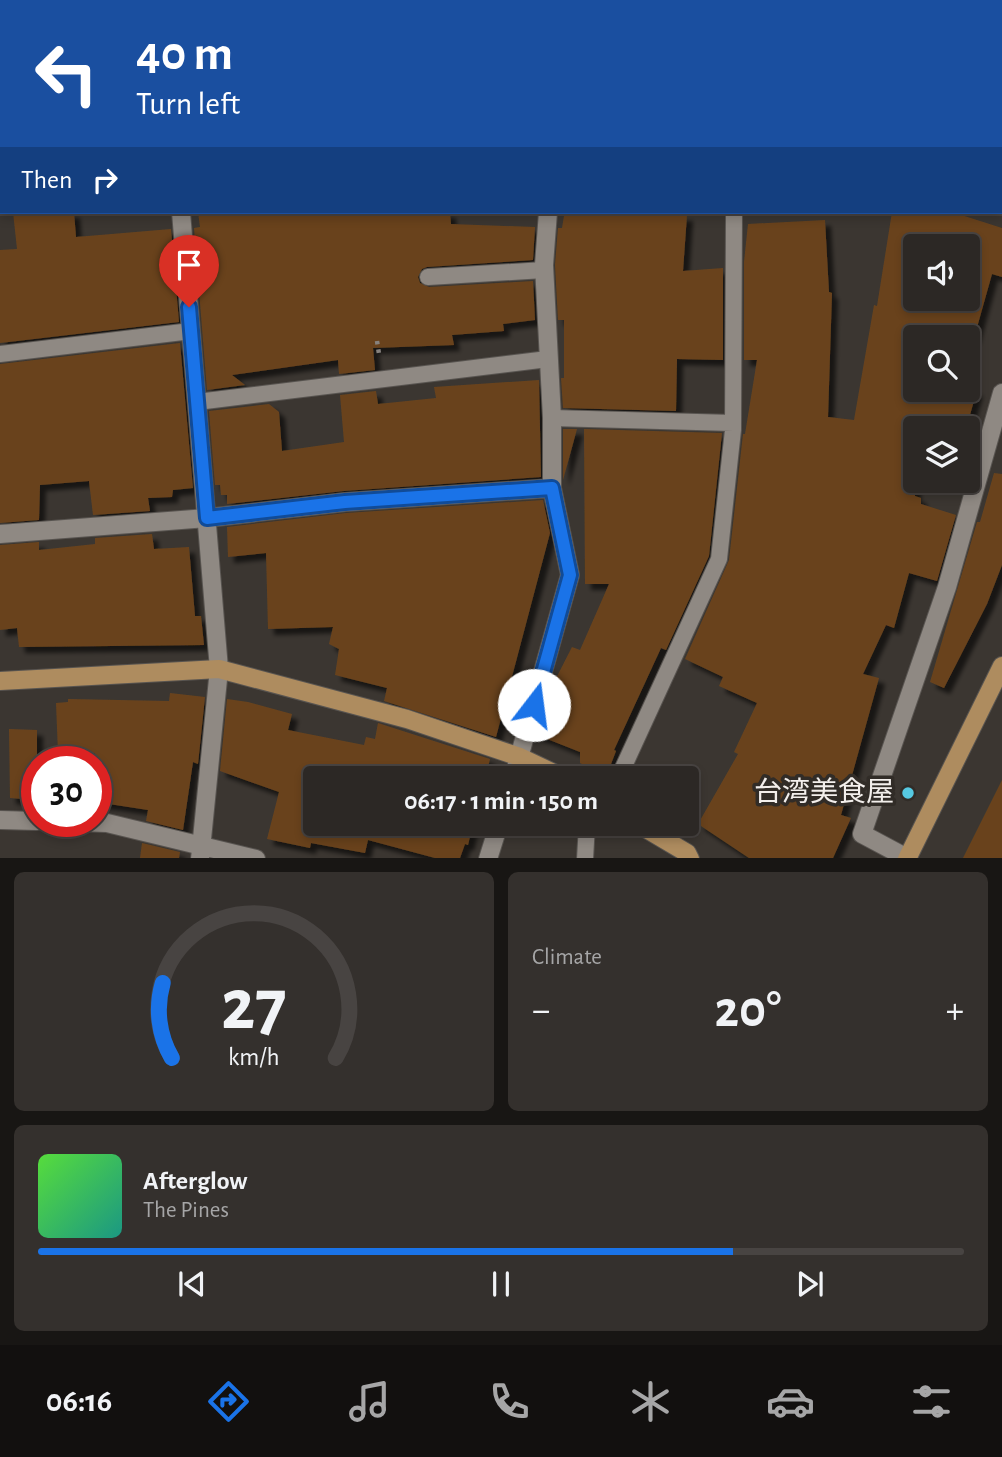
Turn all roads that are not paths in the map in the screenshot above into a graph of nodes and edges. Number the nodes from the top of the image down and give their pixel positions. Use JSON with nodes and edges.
{"nodes":[{"id":1,"x":181,"y":214,"type":"edge"},
{"id":2,"x":548,"y":214,"type":"edge"},
{"id":3,"x":734,"y":214,"type":"edge"},
{"id":4,"x":544,"y":270,"type":"junction"},
{"id":5,"x":428,"y":277,"type":"dead end"},
{"id":6,"x":191,"y":331,"type":"junction"},
{"id":7,"x":0,"y":354,"type":"edge"},
{"id":8,"x":548,"y":359,"type":"junction"},
{"id":9,"x":1002,"y":393,"type":"edge"},
{"id":10,"x":197,"y":402,"type":"junction"},
{"id":11,"x":552,"y":418,"type":"junction"},
{"id":12,"x":733,"y":423,"type":"junction"},
{"id":13,"x":552,"y":488,"type":"junction"},
{"id":14,"x":207,"y":518,"type":"junction"},
{"id":15,"x":0,"y":534,"type":"edge"},
{"id":16,"x":1002,"y":666,"type":"edge"},
{"id":17,"x":219,"y":670,"type":"junction"},
{"id":18,"x":0,"y":681,"type":"edge"},
{"id":19,"x":520,"y":757,"type":"junction"},
{"id":20,"x":517,"y":766,"type":"edge"},
{"id":21,"x":538,"y":766,"type":"edge"},
{"id":22,"x":624,"y":766,"type":"edge"},
{"id":23,"x":0,"y":820,"type":"edge"},
{"id":24,"x":21,"y":821,"type":"edge"},
{"id":25,"x":112,"y":824,"type":"edge"},
{"id":26,"x":495,"y":836,"type":"edge"},
{"id":27,"x":586,"y":836,"type":"edge"},
{"id":28,"x":658,"y":836,"type":"edge"},
{"id":29,"x":201,"y":852,"type":"edge"},
{"id":30,"x":248,"y":858,"type":"edge"},
{"id":31,"x":488,"y":858,"type":"edge"},
{"id":32,"x":585,"y":858,"type":"edge"},
{"id":33,"x":690,"y":858,"type":"edge"},
{"id":34,"x":907,"y":858,"type":"edge"}],
"edges":[{"from":1,"to":6,"type":"street"},
{"from":2,"to":4,"type":"street"},
{"from":3,"to":12,"type":"lane"},
{"from":4,"to":5,"type":"lane"},
{"from":4,"to":8,"type":"street"},
{"from":6,"to":7,"type":"lane"},
{"from":6,"to":10,"type":"street"},
{"from":8,"to":10,"type":"lane"},
{"from":8,"to":11,"type":"street"},
{"from":9,"to":34,"type":"street"},
{"from":10,"to":14,"type":"street"},
{"from":11,"to":12,"type":"lane"},
{"from":11,"to":13,"type":"street"},
{"from":12,"to":22,"type":"lane"},
{"from":13,"to":14,"type":"street"},
{"from":13,"to":19,"type":"street"},
{"from":14,"to":15,"type":"street"},
{"from":14,"to":17,"type":"street"},
{"from":16,"to":34,"type":"street"},
{"from":17,"to":18,"type":"street"},
{"from":17,"to":19,"type":"street"},
{"from":17,"to":29,"type":"street"},
{"from":19,"to":20,"type":"street"},
{"from":19,"to":21,"type":"street"},
{"from":23,"to":24,"type":"street"},
{"from":25,"to":29,"type":"street"},
{"from":26,"to":31,"type":"street"},
{"from":27,"to":32,"type":"lane"},
{"from":28,"to":33,"type":"street"},
{"from":29,"to":30,"type":"street"}]}
